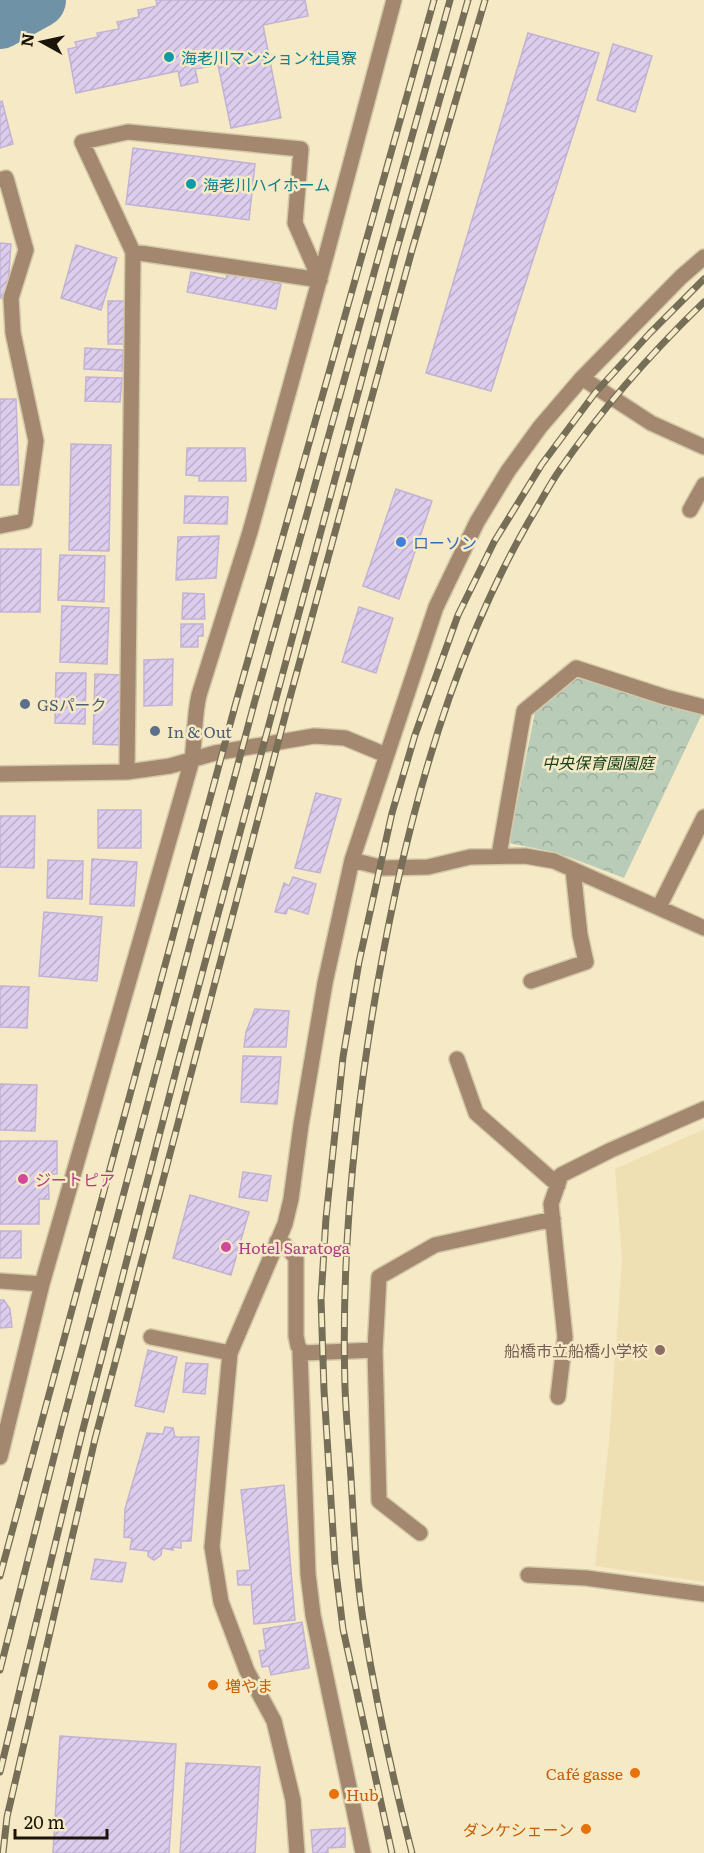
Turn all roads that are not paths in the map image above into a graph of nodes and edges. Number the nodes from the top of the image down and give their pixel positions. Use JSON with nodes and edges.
{"nodes":[{"id":1,"x":394,"y":0,"type":"edge"},
{"id":2,"x":0,"y":180,"type":"edge"},
{"id":3,"x":133,"y":252,"type":"junction"},
{"id":4,"x":704,"y":257,"type":"edge"},
{"id":5,"x":320,"y":280,"type":"junction"},
{"id":6,"x":7,"y":333,"type":"edge"},
{"id":7,"x":582,"y":378,"type":"junction"},
{"id":8,"x":704,"y":447,"type":"edge"},
{"id":9,"x":704,"y":485,"type":"edge"},
{"id":10,"x":690,"y":510,"type":"dead end"},
{"id":11,"x":0,"y":526,"type":"edge"},
{"id":12,"x":704,"y":707,"type":"edge"},
{"id":13,"x":386,"y":755,"type":"junction"},
{"id":14,"x":192,"y":759,"type":"junction"},
{"id":15,"x":127,"y":772,"type":"junction"},
{"id":16,"x":0,"y":774,"type":"edge"},
{"id":17,"x":704,"y":817,"type":"edge"},
{"id":18,"x":499,"y":855,"type":"junction"},
{"id":19,"x":352,"y":860,"type":"junction"},
{"id":20,"x":573,"y":870,"type":"junction"},
{"id":21,"x":659,"y":907,"type":"junction"},
{"id":22,"x":704,"y":928,"type":"edge"},
{"id":23,"x":531,"y":981,"type":"dead end"},
{"id":24,"x":457,"y":1059,"type":"dead end"},
{"id":25,"x":704,"y":1109,"type":"edge"},
{"id":26,"x":558,"y":1185,"type":"junction"},
{"id":27,"x":553,"y":1219,"type":"junction"},
{"id":28,"x":277,"y":1241,"type":"junction"},
{"id":29,"x":0,"y":1281,"type":"edge"},
{"id":30,"x":42,"y":1284,"type":"junction"},
{"id":31,"x":151,"y":1337,"type":"dead end"},
{"id":32,"x":375,"y":1350,"type":"junction"},
{"id":33,"x":231,"y":1353,"type":"junction"},
{"id":34,"x":300,"y":1353,"type":"dead end"},
{"id":35,"x":558,"y":1397,"type":"dead end"},
{"id":36,"x":0,"y":1457,"type":"edge"},
{"id":37,"x":420,"y":1533,"type":"dead end"},
{"id":38,"x":528,"y":1575,"type":"dead end"},
{"id":39,"x":704,"y":1594,"type":"edge"},
{"id":40,"x":297,"y":1853,"type":"edge"},
{"id":41,"x":363,"y":1853,"type":"edge"}],
"edges":[{"from":1,"to":5,"type":"street"},
{"from":2,"to":6,"type":"street"},
{"from":3,"to":5,"type":"street"},
{"from":3,"to":5,"type":"street"},
{"from":3,"to":15,"type":"street"},
{"from":4,"to":7,"type":"street"},
{"from":5,"to":14,"type":"street"},
{"from":6,"to":11,"type":"street"},
{"from":7,"to":8,"type":"street"},
{"from":7,"to":13,"type":"street"},
{"from":9,"to":10,"type":"street"},
{"from":12,"to":18,"type":"street"},
{"from":13,"to":14,"type":"street"},
{"from":13,"to":19,"type":"street"},
{"from":14,"to":15,"type":"street"},
{"from":14,"to":30,"type":"street"},
{"from":15,"to":16,"type":"street"},
{"from":17,"to":21,"type":"street"},
{"from":18,"to":19,"type":"street"},
{"from":18,"to":20,"type":"street"},
{"from":19,"to":28,"type":"street"},
{"from":20,"to":21,"type":"street"},
{"from":20,"to":23,"type":"street"},
{"from":21,"to":22,"type":"street"},
{"from":24,"to":26,"type":"street"},
{"from":25,"to":26,"type":"street"},
{"from":26,"to":27,"type":"street"},
{"from":27,"to":32,"type":"street"},
{"from":27,"to":35,"type":"street"},
{"from":28,"to":32,"type":"street"},
{"from":28,"to":33,"type":"street"},
{"from":29,"to":30,"type":"street"},
{"from":30,"to":36,"type":"street"},
{"from":31,"to":33,"type":"street"},
{"from":32,"to":37,"type":"street"},
{"from":33,"to":40,"type":"street"},
{"from":34,"to":41,"type":"street"},
{"from":38,"to":39,"type":"street"}]}
